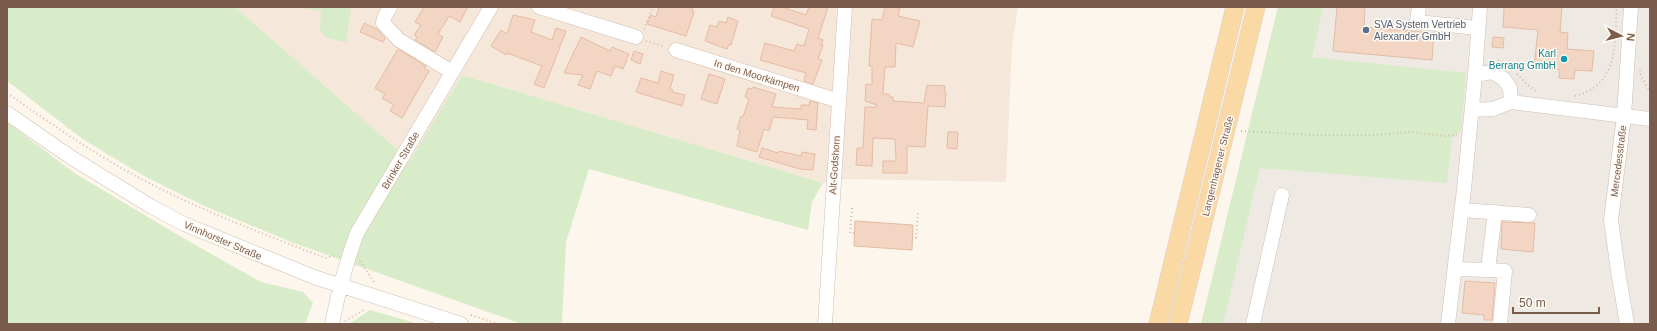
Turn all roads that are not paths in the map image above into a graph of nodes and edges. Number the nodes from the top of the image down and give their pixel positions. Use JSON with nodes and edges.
{"nodes":[{"id":1,"x":390,"y":7,"type":"edge"},
{"id":2,"x":492,"y":7,"type":"edge"},
{"id":3,"x":539,"y":7,"type":"edge"},
{"id":4,"x":845,"y":7,"type":"edge"},
{"id":5,"x":1235,"y":7,"type":"edge"},
{"id":6,"x":1256,"y":7,"type":"edge"},
{"id":7,"x":1419,"y":7,"type":"edge"},
{"id":8,"x":1480,"y":7,"type":"edge"},
{"id":9,"x":1632,"y":7,"type":"edge"},
{"id":10,"x":1478,"y":28,"type":"junction"},
{"id":11,"x":638,"y":38,"type":"road end"},
{"id":12,"x":676,"y":50,"type":"road end"},
{"id":13,"x":452,"y":72,"type":"junction"},
{"id":14,"x":1475,"y":75,"type":"junction"},
{"id":15,"x":839,"y":101,"type":"junction"},
{"id":16,"x":1511,"y":102,"type":"junction"},
{"id":17,"x":1472,"y":110,"type":"junction"},
{"id":18,"x":7,"y":113,"type":"edge"},
{"id":19,"x":1624,"y":116,"type":"junction"},
{"id":20,"x":1650,"y":119,"type":"edge"},
{"id":21,"x":1282,"y":195,"type":"dead end"},
{"id":22,"x":1462,"y":210,"type":"junction"},
{"id":23,"x":1494,"y":212,"type":"junction"},
{"id":24,"x":1529,"y":215,"type":"dead end"},
{"id":25,"x":1454,"y":269,"type":"junction"},
{"id":26,"x":1488,"y":270,"type":"junction"},
{"id":27,"x":340,"y":285,"type":"junction"},
{"id":28,"x":465,"y":319,"type":"edge"},
{"id":29,"x":332,"y":324,"type":"edge"},
{"id":30,"x":825,"y":324,"type":"edge"},
{"id":31,"x":1158,"y":324,"type":"edge"},
{"id":32,"x":1178,"y":324,"type":"edge"},
{"id":33,"x":1253,"y":324,"type":"edge"},
{"id":34,"x":1448,"y":324,"type":"edge"},
{"id":35,"x":1500,"y":324,"type":"edge"},
{"id":36,"x":1627,"y":324,"type":"edge"}],
"edges":[{"from":1,"to":13,"type":"street"},
{"from":2,"to":13,"type":"street","name":"Brinker Straße"},
{"from":3,"to":11,"type":"street"},
{"from":4,"to":15,"type":"street","name":"Alt-Godshorn"},
{"from":5,"to":31,"type":"main road","name":"Langenhagener Straße"},
{"from":6,"to":32,"type":"main road","name":"Langenhagener Straße"},
{"from":7,"to":10,"type":"street"},
{"from":8,"to":10,"type":"street"},
{"from":9,"to":19,"type":"street"},
{"from":10,"to":14,"type":"street"},
{"from":12,"to":15,"type":"street","name":"In den Moorkämpen"},
{"from":13,"to":27,"type":"street","name":"Brinker Straße"},
{"from":14,"to":16,"type":"street"},
{"from":14,"to":17,"type":"street"},
{"from":15,"to":30,"type":"street","name":"Alt-Godshorn"},
{"from":16,"to":17,"type":"street","name":"Mercedesstraße"},
{"from":16,"to":19,"type":"street","name":"Mercedesstraße"},
{"from":17,"to":22,"type":"street"},
{"from":18,"to":27,"type":"street","name":"Vinnhorster Straße"},
{"from":19,"to":20,"type":"street"},
{"from":19,"to":36,"type":"street","name":"Mercedesstraße"},
{"from":21,"to":33,"type":"street"},
{"from":22,"to":23,"type":"street"},
{"from":22,"to":25,"type":"street"},
{"from":23,"to":24,"type":"street"},
{"from":23,"to":26,"type":"street"},
{"from":25,"to":26,"type":"street"},
{"from":25,"to":34,"type":"street"},
{"from":26,"to":35,"type":"street"},
{"from":27,"to":28,"type":"street","name":"Vinnhorster Straße"},
{"from":27,"to":29,"type":"street","name":"Brinker Straße"}]}
